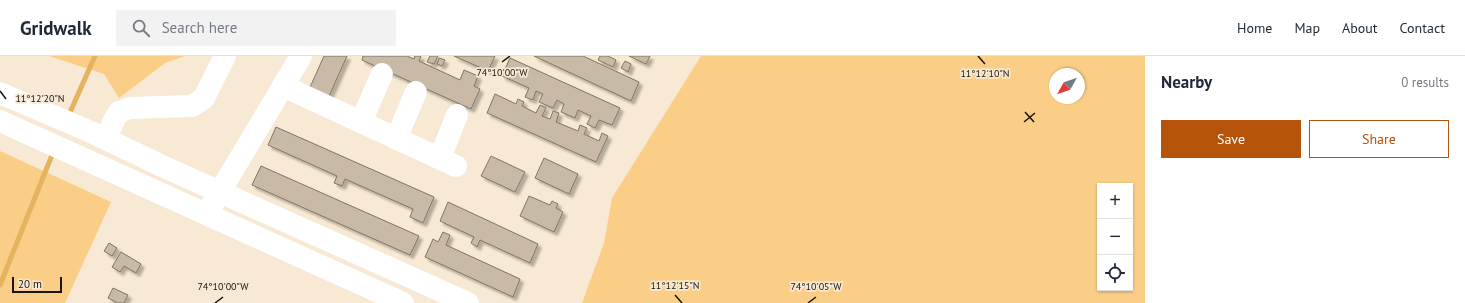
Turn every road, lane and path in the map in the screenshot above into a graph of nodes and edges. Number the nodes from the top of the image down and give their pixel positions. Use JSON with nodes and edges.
{"nodes":[{"id":1,"x":225,"y":56,"type":"edge"},
{"id":2,"x":301,"y":56,"type":"edge"},
{"id":3,"x":382,"y":74,"type":"dead end"},
{"id":4,"x":283,"y":86,"type":"junction"},
{"id":5,"x":416,"y":92,"type":"dead end"},
{"id":6,"x":0,"y":93,"type":"edge"},
{"id":7,"x":457,"y":115,"type":"dead end"},
{"id":8,"x":0,"y":121,"type":"edge"},
{"id":9,"x":361,"y":122,"type":"junction"},
{"id":10,"x":98,"y":135,"type":"junction"},
{"id":11,"x":396,"y":139,"type":"junction"},
{"id":12,"x":219,"y":192,"type":"junction"},
{"id":13,"x":206,"y":214,"type":"junction"},
{"id":14,"x":403,"y":303,"type":"edge"},
{"id":15,"x":468,"y":303,"type":"edge"}],
"edges":[{"from":1,"to":10,"type":"street"},
{"from":2,"to":4,"type":"street"},
{"from":3,"to":9,"type":"street"},
{"from":4,"to":9,"type":"street"},
{"from":4,"to":12,"type":"street"},
{"from":5,"to":11,"type":"street"},
{"from":6,"to":10,"type":"street"},
{"from":7,"to":11,"type":"street"},
{"from":8,"to":13,"type":"street"},
{"from":9,"to":11,"type":"street"},
{"from":10,"to":12,"type":"street"},
{"from":12,"to":13,"type":"street"},
{"from":12,"to":15,"type":"street"},
{"from":13,"to":14,"type":"street"}]}
